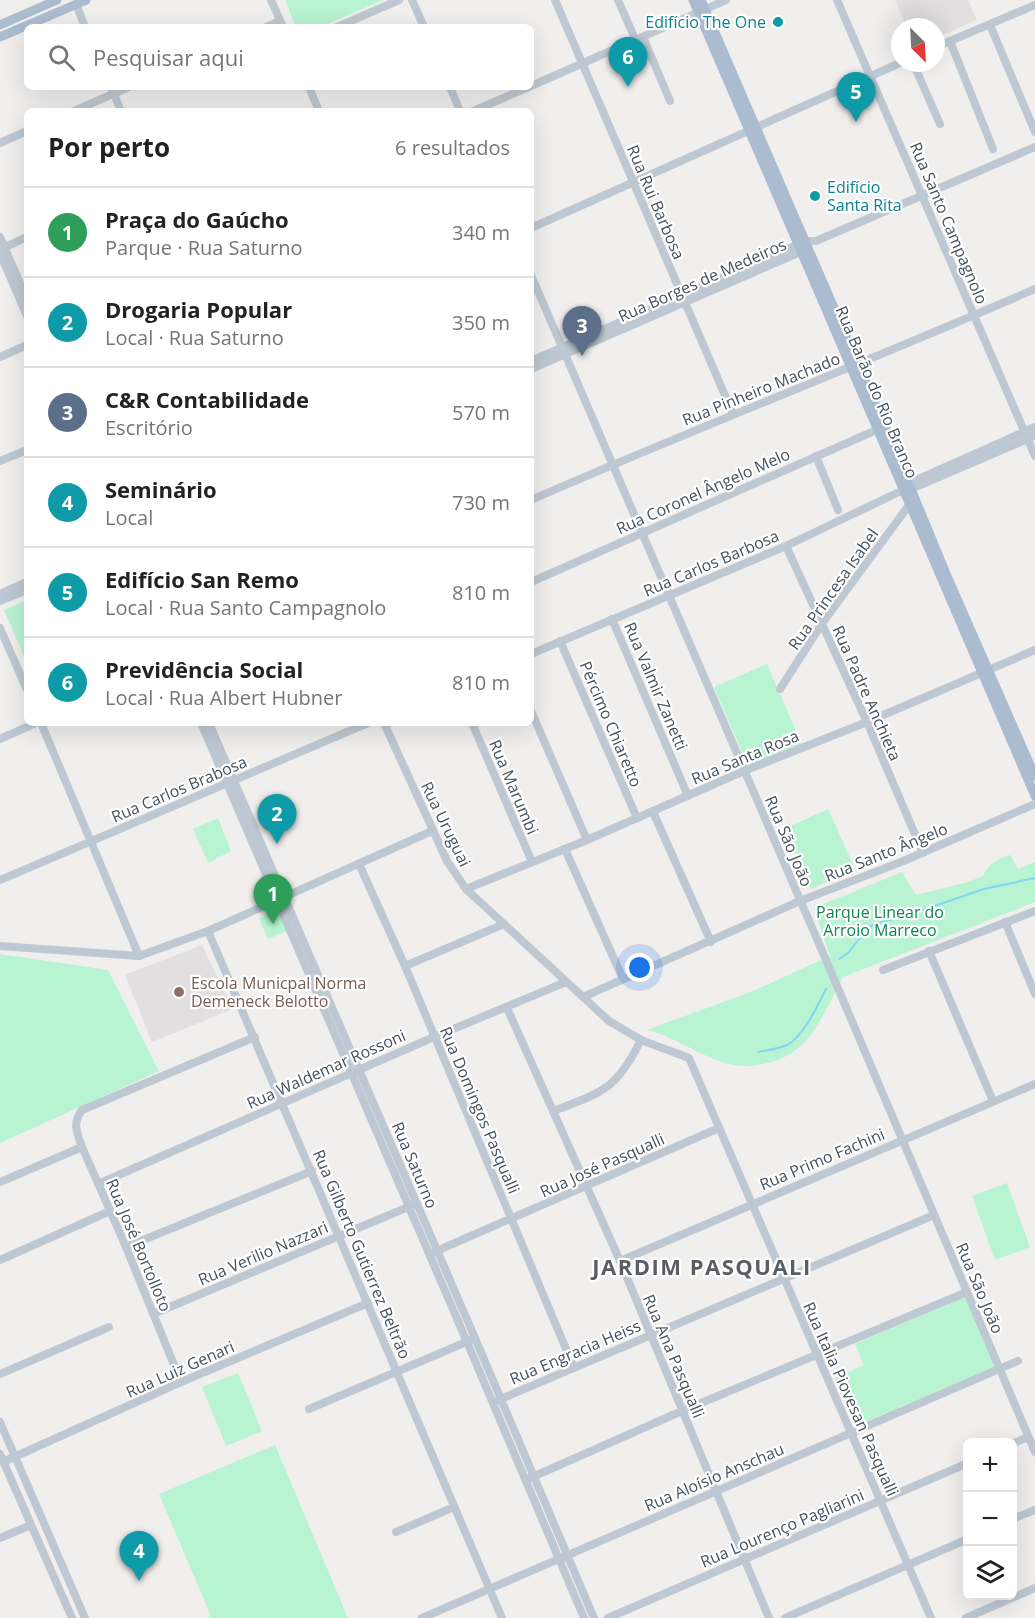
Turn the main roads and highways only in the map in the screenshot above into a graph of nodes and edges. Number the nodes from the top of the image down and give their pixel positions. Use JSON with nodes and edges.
{"nodes":[{"id":1,"x":57,"y":0,"type":"edge"},
{"id":2,"x":86,"y":0,"type":"edge"},
{"id":3,"x":693,"y":0,"type":"edge"},
{"id":4,"x":701,"y":0,"type":"edge"},
{"id":5,"x":702,"y":12,"type":"junction"},
{"id":6,"x":30,"y":24,"type":"edge"},
{"id":7,"x":0,"y":25,"type":"edge"},
{"id":8,"x":24,"y":27,"type":"edge"},
{"id":9,"x":0,"y":37,"type":"edge"},
{"id":10,"x":905,"y":489,"type":"junction"},
{"id":11,"x":925,"y":532,"type":"junction"},
{"id":12,"x":984,"y":672,"type":"junction"},
{"id":13,"x":1035,"y":776,"type":"edge"},
{"id":14,"x":1035,"y":796,"type":"edge"}],
"edges":[{"from":1,"to":7,"type":"main road"},
{"from":2,"to":6,"type":"main road"},
{"from":3,"to":5,"type":"main road","name":"Rua Barão do Rio Branco"},
{"from":4,"to":5,"type":"main road","name":"Rua Barão do Rio Branco"},
{"from":5,"to":10,"type":"main road","name":"Rua Barão do Rio Branco"},
{"from":8,"to":9,"type":"main road"},
{"from":10,"to":11,"type":"main road","name":"Rua Barão do Rio Branco"},
{"from":10,"to":11,"type":"main road","name":"Rua Barão do Rio Branco"},
{"from":11,"to":12,"type":"main road","name":"Rua Barão do Rio Branco"},
{"from":12,"to":13,"type":"main road","name":"Rua Barão do Rio Branco"},
{"from":12,"to":14,"type":"main road","name":"Rua Barão do Rio Branco"}]}
